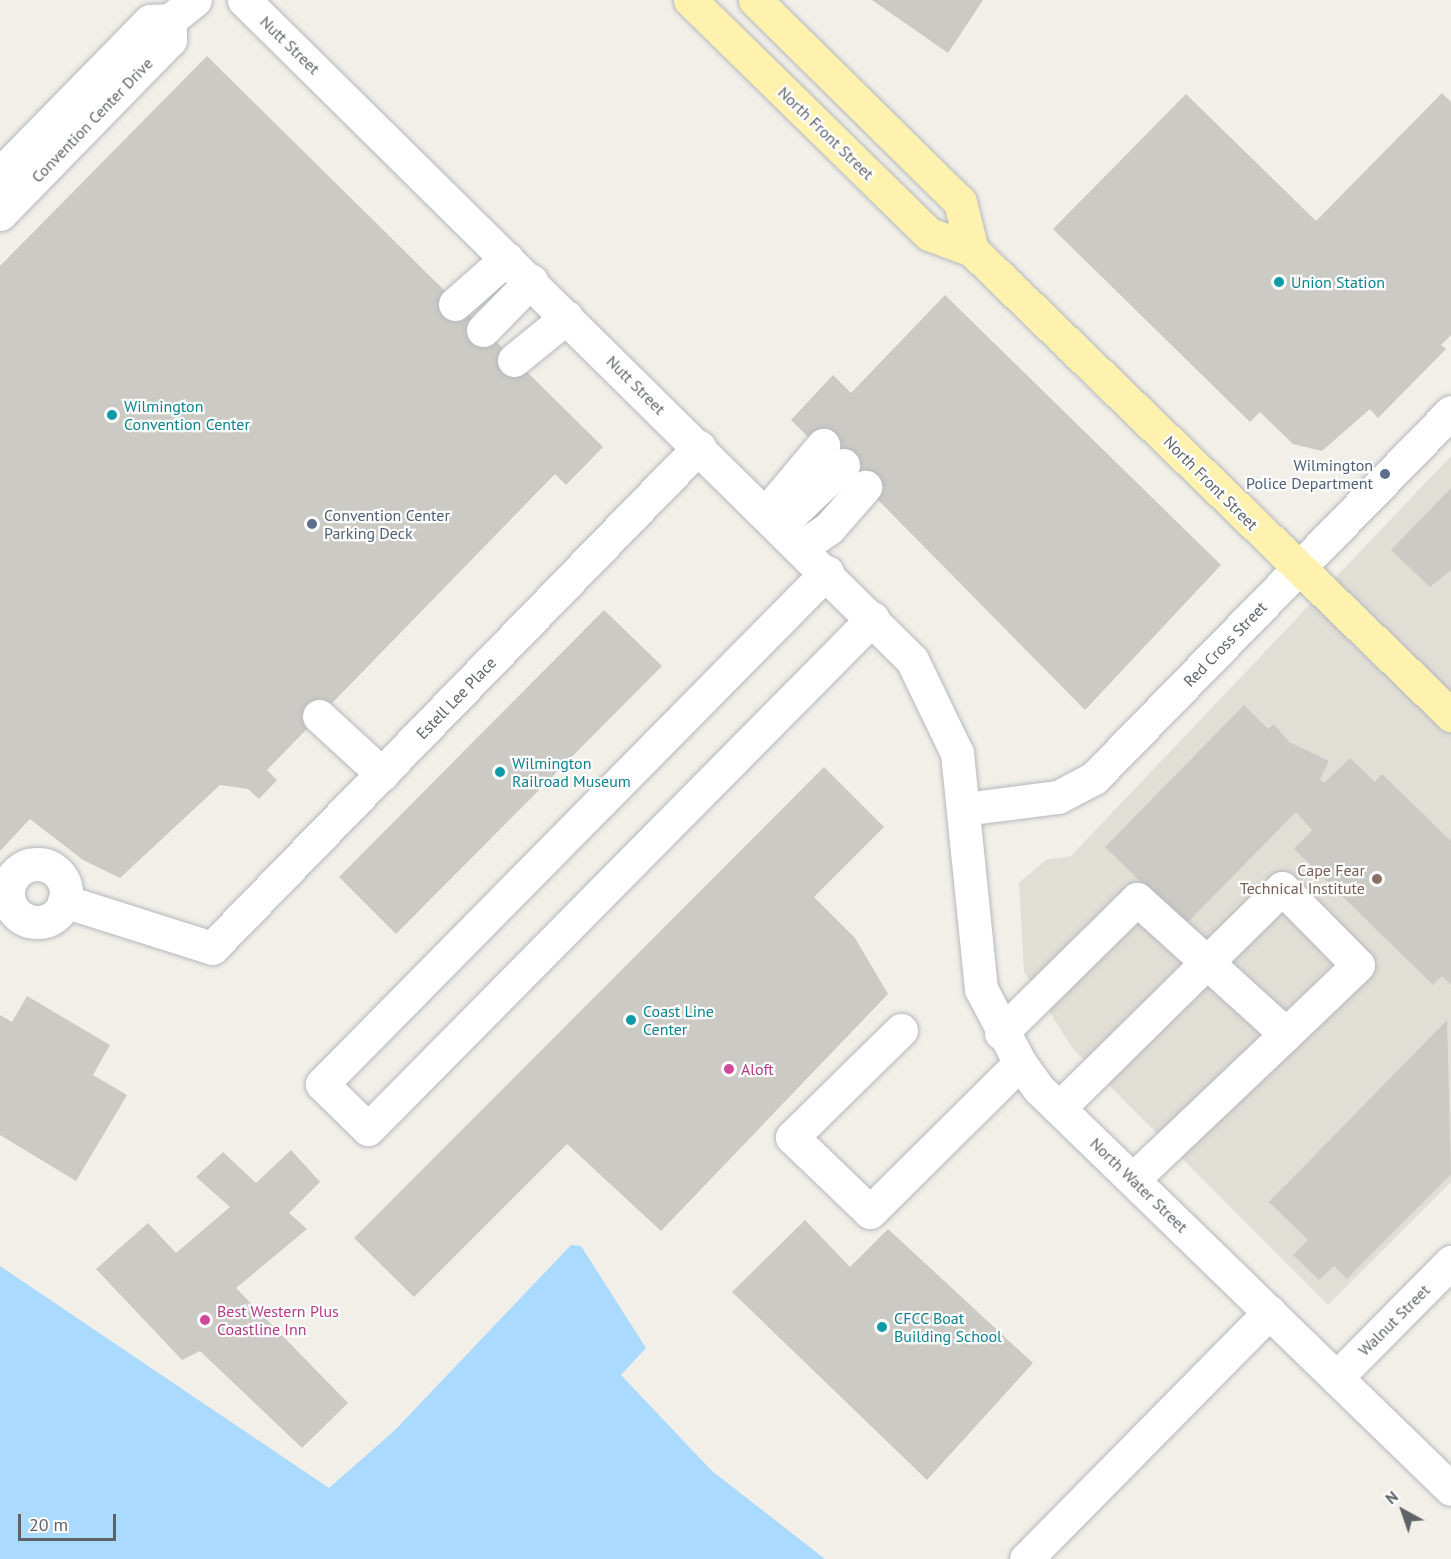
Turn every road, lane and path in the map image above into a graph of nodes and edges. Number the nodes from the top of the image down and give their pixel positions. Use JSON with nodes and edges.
{"nodes":[{"id":1,"x":195,"y":0,"type":"edge"},
{"id":2,"x":244,"y":0,"type":"edge"},
{"id":3,"x":690,"y":0,"type":"edge"},
{"id":4,"x":755,"y":0,"type":"edge"},
{"id":5,"x":170,"y":20,"type":"junction"},
{"id":6,"x":0,"y":174,"type":"edge"},
{"id":7,"x":0,"y":214,"type":"edge"},
{"id":8,"x":972,"y":250,"type":"junction"},
{"id":9,"x":507,"y":258,"type":"junction"},
{"id":10,"x":548,"y":298,"type":"junction"},
{"id":11,"x":455,"y":304,"type":"dead end"},
{"id":12,"x":1451,"y":412,"type":"edge"},
{"id":13,"x":699,"y":447,"type":"junction"},
{"id":14,"x":782,"y":528,"type":"junction"},
{"id":15,"x":1299,"y":568,"type":"junction"},
{"id":16,"x":827,"y":573,"type":"junction"},
{"id":17,"x":873,"y":618,"type":"junction"},
{"id":18,"x":1451,"y":715,"type":"edge"},
{"id":19,"x":319,"y":716,"type":"dead end"},
{"id":20,"x":382,"y":774,"type":"junction"},
{"id":21,"x":964,"y":809,"type":"junction"},
{"id":22,"x":64,"y":901,"type":"dead end"},
{"id":23,"x":1208,"y":963,"type":"junction"},
{"id":24,"x":901,"y":1030,"type":"dead end"},
{"id":25,"x":1000,"y":1033,"type":"junction"},
{"id":26,"x":1286,"y":1034,"type":"junction"},
{"id":27,"x":1020,"y":1063,"type":"junction"},
{"id":28,"x":1059,"y":1108,"type":"junction"},
{"id":29,"x":1133,"y":1179,"type":"junction"},
{"id":30,"x":1451,"y":1262,"type":"edge"},
{"id":31,"x":1270,"y":1312,"type":"junction"},
{"id":32,"x":1337,"y":1377,"type":"junction"},
{"id":33,"x":1451,"y":1489,"type":"edge"},
{"id":34,"x":1026,"y":1559,"type":"edge"}],
"edges":[{"from":1,"to":5,"type":"street","name":"Convention Center Drive"},
{"from":2,"to":9,"type":"street","name":"Nutt Street"},
{"from":3,"to":8,"type":"main road","name":"North Front Street"},
{"from":4,"to":8,"type":"main road"},
{"from":5,"to":6,"type":"street","name":"Convention Center Drive"},
{"from":5,"to":7,"type":"street","name":"Convention Center Drive"},
{"from":8,"to":15,"type":"main road","name":"North Front Street"},
{"from":9,"to":10,"type":"street","name":"Nutt Street"},
{"from":9,"to":11,"type":"street"},
{"from":10,"to":10,"type":"street"},
{"from":10,"to":13,"type":"street","name":"Nutt Street"},
{"from":12,"to":15,"type":"street","name":"Red Cross Street"},
{"from":13,"to":14,"type":"street","name":"Nutt Street"},
{"from":13,"to":20,"type":"street","name":"Estell Lee Place"},
{"from":14,"to":14,"type":"street"},
{"from":14,"to":16,"type":"street","name":"Nutt Street"},
{"from":15,"to":18,"type":"main road","name":"North Front Street"},
{"from":15,"to":21,"type":"street","name":"Red Cross Street"},
{"from":16,"to":17,"type":"street","name":"Nutt Street"},
{"from":16,"to":17,"type":"street"},
{"from":17,"to":21,"type":"street","name":"Nutt Street"},
{"from":19,"to":20,"type":"street"},
{"from":20,"to":22,"type":"street","name":"Estell Lee Place"},
{"from":21,"to":25,"type":"street","name":"North Water Street"},
{"from":23,"to":25,"type":"street"},
{"from":23,"to":26,"type":"street"},
{"from":23,"to":26,"type":"street"},
{"from":23,"to":28,"type":"street"},
{"from":24,"to":27,"type":"street"},
{"from":25,"to":27,"type":"street","name":"North Water Street"},
{"from":26,"to":29,"type":"street"},
{"from":27,"to":28,"type":"street","name":"North Water Street"},
{"from":28,"to":29,"type":"street","name":"North Water Street"},
{"from":29,"to":31,"type":"street","name":"North Water Street"},
{"from":30,"to":32,"type":"street","name":"Walnut Street"},
{"from":31,"to":32,"type":"street","name":"North Water Street"},
{"from":31,"to":34,"type":"street"},
{"from":32,"to":33,"type":"street","name":"North Water Street"}]}
